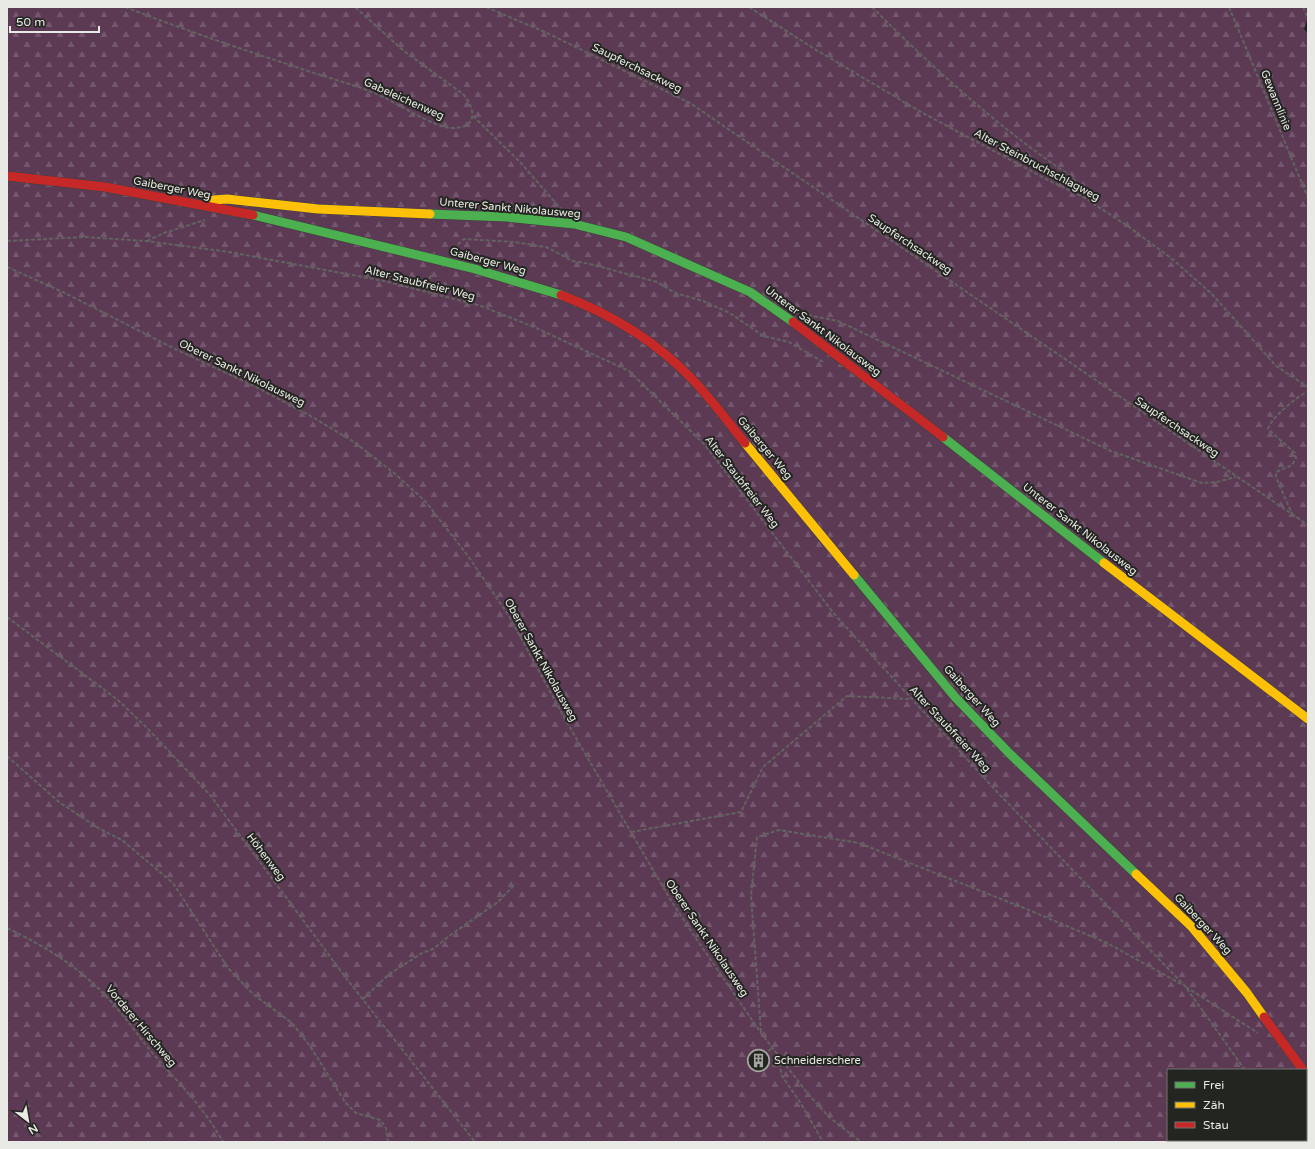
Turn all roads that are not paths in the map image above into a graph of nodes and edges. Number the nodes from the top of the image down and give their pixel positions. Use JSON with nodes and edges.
{"nodes":[{"id":1,"x":7,"y":176,"type":"edge"},
{"id":2,"x":203,"y":206,"type":"junction"},
{"id":3,"x":1308,"y":719,"type":"edge"},
{"id":4,"x":1302,"y":1069,"type":"edge"}],
"edges":[{"from":1,"to":2,"type":"street","name":"Gaiberger Weg"},
{"from":2,"to":3,"type":"street","name":"Unterer Sankt Nikolausweg"},
{"from":2,"to":4,"type":"street","name":"Gaiberger Weg"}]}
